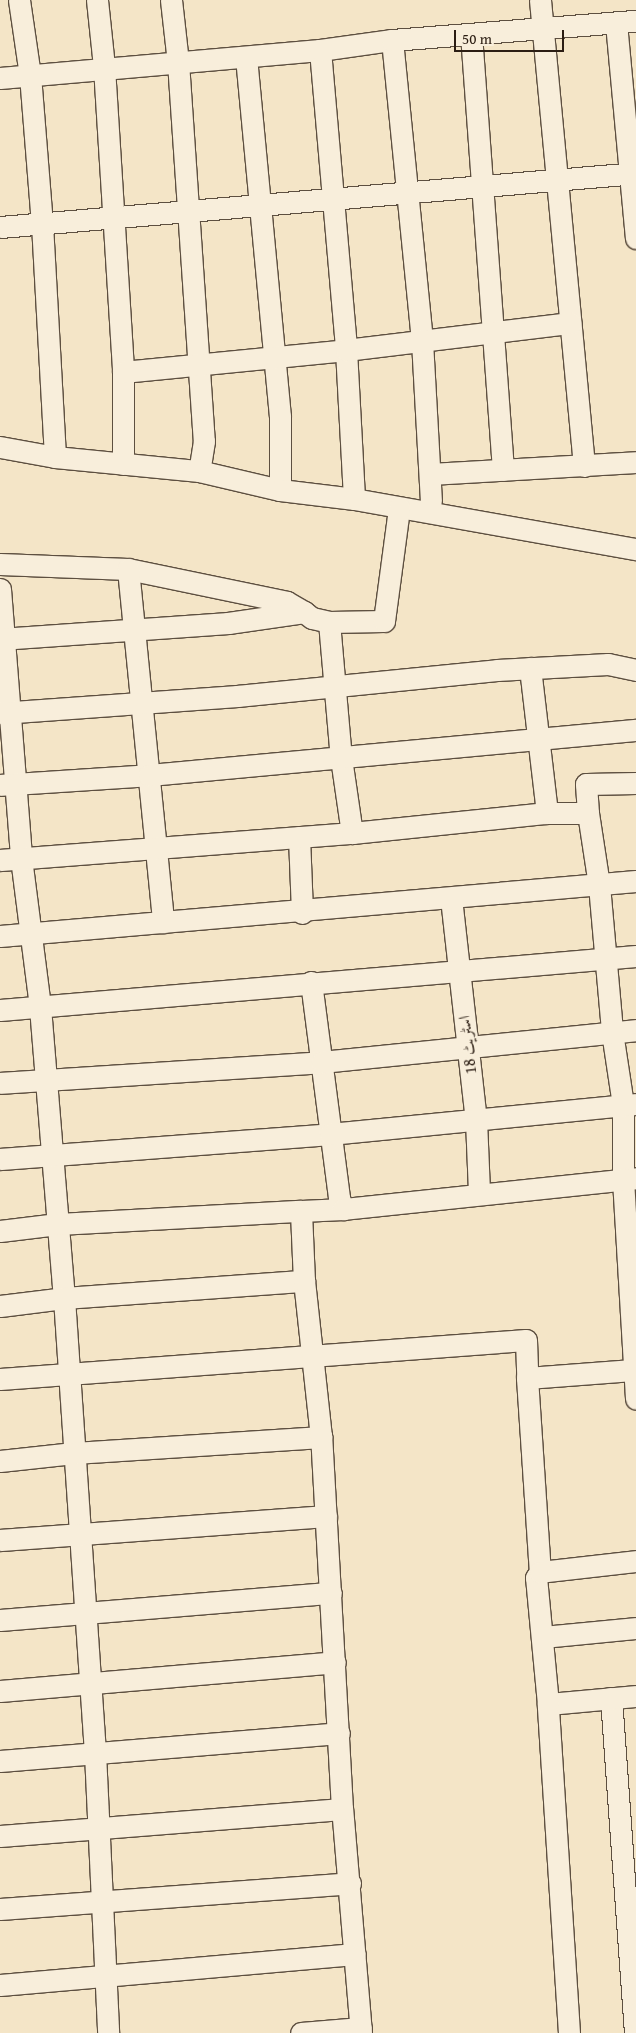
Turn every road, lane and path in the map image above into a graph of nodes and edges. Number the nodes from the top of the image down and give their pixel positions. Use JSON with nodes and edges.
{"nodes":[{"id":1,"x":19,"y":0,"type":"edge"},
{"id":2,"x":97,"y":0,"type":"edge"},
{"id":3,"x":171,"y":0,"type":"edge"},
{"id":4,"x":540,"y":0,"type":"edge"},
{"id":5,"x":626,"y":22,"type":"edge"},
{"id":6,"x":543,"y":28,"type":"junction"},
{"id":7,"x":471,"y":34,"type":"junction"},
{"id":8,"x":392,"y":40,"type":"junction"},
{"id":9,"x":320,"y":50,"type":"junction"},
{"id":10,"x":246,"y":57,"type":"junction"},
{"id":11,"x":178,"y":62,"type":"junction"},
{"id":12,"x":104,"y":67,"type":"junction"},
{"id":13,"x":30,"y":75,"type":"junction"},
{"id":14,"x":0,"y":78,"type":"edge"},
{"id":15,"x":632,"y":174,"type":"edge"},
{"id":16,"x":557,"y":180,"type":"junction"},
{"id":17,"x":482,"y":186,"type":"junction"},
{"id":18,"x":406,"y":192,"type":"junction"},
{"id":19,"x":333,"y":199,"type":"junction"},
{"id":20,"x":259,"y":204,"type":"junction"},
{"id":21,"x":188,"y":210,"type":"junction"},
{"id":22,"x":114,"y":218,"type":"junction"},
{"id":23,"x":42,"y":224,"type":"junction"},
{"id":24,"x":0,"y":227,"type":"edge"},
{"id":25,"x":636,"y":238,"type":"edge"},
{"id":26,"x":570,"y":323,"type":"junction"},
{"id":27,"x":494,"y":332,"type":"junction"},
{"id":28,"x":422,"y":341,"type":"junction"},
{"id":29,"x":346,"y":350,"type":"junction"},
{"id":30,"x":273,"y":358,"type":"junction"},
{"id":31,"x":198,"y":362,"type":"junction"},
{"id":32,"x":123,"y":372,"type":"junction"},
{"id":33,"x":0,"y":447,"type":"edge"},
{"id":34,"x":55,"y":457,"type":"junction"},
{"id":35,"x":636,"y":462,"type":"edge"},
{"id":36,"x":124,"y":464,"type":"junction"},
{"id":37,"x":584,"y":466,"type":"junction"},
{"id":38,"x":503,"y":470,"type":"junction"},
{"id":39,"x":199,"y":471,"type":"junction"},
{"id":40,"x":430,"y":474,"type":"junction"},
{"id":41,"x":280,"y":490,"type":"junction"},
{"id":42,"x":354,"y":499,"type":"junction"},
{"id":43,"x":431,"y":501,"type":"dead end"},
{"id":44,"x":399,"y":508,"type":"junction"},
{"id":45,"x":636,"y":549,"type":"edge"},
{"id":46,"x":0,"y":564,"type":"edge"},
{"id":47,"x":128,"y":569,"type":"junction"},
{"id":48,"x":0,"y":589,"type":"edge"},
{"id":49,"x":304,"y":612,"type":"junction"},
{"id":50,"x":328,"y":622,"type":"junction"},
{"id":51,"x":133,"y":630,"type":"junction"},
{"id":52,"x":1,"y":639,"type":"edge"},
{"id":53,"x":530,"y":668,"type":"junction"},
{"id":54,"x":636,"y":670,"type":"edge"},
{"id":55,"x":336,"y":686,"type":"junction"},
{"id":56,"x":142,"y":702,"type":"junction"},
{"id":57,"x":5,"y":712,"type":"edge"},
{"id":58,"x":636,"y":730,"type":"edge"},
{"id":59,"x":537,"y":739,"type":"junction"},
{"id":60,"x":341,"y":758,"type":"junction"},
{"id":61,"x":148,"y":775,"type":"junction"},
{"id":62,"x":636,"y":783,"type":"edge"},
{"id":63,"x":8,"y":784,"type":"edge"},
{"id":64,"x":547,"y":813,"type":"junction"},
{"id":65,"x":588,"y":813,"type":"junction"},
{"id":66,"x":352,"y":833,"type":"junction"},
{"id":67,"x":299,"y":837,"type":"junction"},
{"id":68,"x":158,"y":848,"type":"junction"},
{"id":69,"x":21,"y":858,"type":"junction"},
{"id":70,"x":0,"y":860,"type":"edge"},
{"id":71,"x":636,"y":881,"type":"edge"},
{"id":72,"x":599,"y":885,"type":"junction"},
{"id":73,"x":451,"y":898,"type":"junction"},
{"id":74,"x":302,"y":912,"type":"junction"},
{"id":75,"x":163,"y":922,"type":"junction"},
{"id":76,"x":29,"y":934,"type":"junction"},
{"id":77,"x":0,"y":936,"type":"edge"},
{"id":78,"x":636,"y":956,"type":"edge"},
{"id":79,"x":606,"y":958,"type":"junction"},
{"id":80,"x":458,"y":970,"type":"junction"},
{"id":81,"x":311,"y":982,"type":"junction"},
{"id":82,"x":40,"y":1007,"type":"junction"},
{"id":83,"x":0,"y":1010,"type":"edge"},
{"id":84,"x":636,"y":1030,"type":"edge"},
{"id":85,"x":612,"y":1032,"type":"junction"},
{"id":86,"x":467,"y":1048,"type":"junction"},
{"id":87,"x":322,"y":1062,"type":"junction"},
{"id":88,"x":46,"y":1078,"type":"junction"},
{"id":89,"x":0,"y":1083,"type":"edge"},
{"id":90,"x":629,"y":1105,"type":"edge"},
{"id":91,"x":476,"y":1120,"type":"junction"},
{"id":92,"x":330,"y":1134,"type":"junction"},
{"id":93,"x":52,"y":1155,"type":"junction"},
{"id":94,"x":0,"y":1159,"type":"edge"},
{"id":95,"x":630,"y":1178,"type":"edge"},
{"id":96,"x":479,"y":1193,"type":"junction"},
{"id":97,"x":343,"y":1209,"type":"junction"},
{"id":98,"x":300,"y":1210,"type":"junction"},
{"id":99,"x":58,"y":1224,"type":"junction"},
{"id":100,"x":0,"y":1231,"type":"edge"},
{"id":101,"x":631,"y":1241,"type":"edge"},
{"id":102,"x":304,"y":1281,"type":"junction"},
{"id":103,"x":64,"y":1298,"type":"junction"},
{"id":104,"x":0,"y":1306,"type":"edge"},
{"id":105,"x":634,"y":1327,"type":"edge"},
{"id":106,"x":313,"y":1355,"type":"junction"},
{"id":107,"x":633,"y":1370,"type":"junction"},
{"id":108,"x":69,"y":1372,"type":"junction"},
{"id":109,"x":527,"y":1378,"type":"junction"},
{"id":110,"x":0,"y":1379,"type":"edge"},
{"id":111,"x":636,"y":1399,"type":"edge"},
{"id":112,"x":321,"y":1437,"type":"junction"},
{"id":113,"x":74,"y":1453,"type":"junction"},
{"id":114,"x":0,"y":1461,"type":"edge"},
{"id":115,"x":326,"y":1516,"type":"junction"},
{"id":116,"x":79,"y":1533,"type":"junction"},
{"id":117,"x":0,"y":1540,"type":"edge"},
{"id":118,"x":636,"y":1561,"type":"edge"},
{"id":119,"x":540,"y":1572,"type":"junction"},
{"id":120,"x":331,"y":1593,"type":"junction"},
{"id":121,"x":85,"y":1612,"type":"junction"},
{"id":122,"x":0,"y":1620,"type":"edge"},
{"id":123,"x":636,"y":1628,"type":"edge"},
{"id":124,"x":543,"y":1637,"type":"junction"},
{"id":125,"x":335,"y":1662,"type":"junction"},
{"id":126,"x":89,"y":1682,"type":"junction"},
{"id":127,"x":0,"y":1691,"type":"edge"},
{"id":128,"x":636,"y":1696,"type":"edge"},
{"id":129,"x":611,"y":1698,"type":"junction"},
{"id":130,"x":548,"y":1704,"type":"junction"},
{"id":131,"x":339,"y":1733,"type":"junction"},
{"id":132,"x":95,"y":1752,"type":"junction"},
{"id":133,"x":0,"y":1761,"type":"edge"},
{"id":134,"x":342,"y":1809,"type":"junction"},
{"id":135,"x":96,"y":1827,"type":"junction"},
{"id":136,"x":0,"y":1836,"type":"edge"},
{"id":137,"x":350,"y":1882,"type":"junction"},
{"id":138,"x":101,"y":1901,"type":"junction"},
{"id":139,"x":0,"y":1909,"type":"edge"},
{"id":140,"x":355,"y":1954,"type":"junction"},
{"id":141,"x":104,"y":1976,"type":"junction"},
{"id":142,"x":0,"y":1985,"type":"edge"},
{"id":143,"x":361,"y":2031,"type":"edge"},
{"id":144,"x":108,"y":2033,"type":"edge"},
{"id":145,"x":301,"y":2033,"type":"edge"},
{"id":146,"x":568,"y":2033,"type":"edge"},
{"id":147,"x":635,"y":2033,"type":"edge"}],
"edges":[{"from":1,"to":13,"type":"street"},
{"from":2,"to":12,"type":"street"},
{"from":3,"to":11,"type":"street"},
{"from":4,"to":6,"type":"street"},
{"from":5,"to":6,"type":"street"},
{"from":5,"to":15,"type":"street"},
{"from":6,"to":7,"type":"street"},
{"from":6,"to":16,"type":"street"},
{"from":7,"to":8,"type":"street"},
{"from":7,"to":17,"type":"street"},
{"from":8,"to":9,"type":"street"},
{"from":8,"to":18,"type":"street"},
{"from":9,"to":10,"type":"street"},
{"from":9,"to":19,"type":"street"},
{"from":10,"to":11,"type":"street"},
{"from":10,"to":20,"type":"street"},
{"from":11,"to":12,"type":"street"},
{"from":11,"to":21,"type":"street"},
{"from":12,"to":13,"type":"street"},
{"from":12,"to":22,"type":"street"},
{"from":13,"to":14,"type":"street"},
{"from":13,"to":23,"type":"street"},
{"from":15,"to":16,"type":"street"},
{"from":15,"to":25,"type":"street"},
{"from":16,"to":17,"type":"street"},
{"from":16,"to":26,"type":"street"},
{"from":17,"to":18,"type":"street"},
{"from":17,"to":27,"type":"street"},
{"from":18,"to":19,"type":"street"},
{"from":18,"to":28,"type":"street"},
{"from":19,"to":20,"type":"street"},
{"from":19,"to":29,"type":"street"},
{"from":20,"to":21,"type":"street"},
{"from":20,"to":30,"type":"street"},
{"from":21,"to":22,"type":"street"},
{"from":21,"to":31,"type":"street"},
{"from":22,"to":23,"type":"street"},
{"from":22,"to":32,"type":"street"},
{"from":23,"to":24,"type":"street"},
{"from":23,"to":34,"type":"street"},
{"from":26,"to":27,"type":"street"},
{"from":26,"to":37,"type":"street"},
{"from":27,"to":28,"type":"street"},
{"from":27,"to":38,"type":"street"},
{"from":28,"to":29,"type":"street"},
{"from":28,"to":40,"type":"street"},
{"from":29,"to":30,"type":"street"},
{"from":29,"to":42,"type":"street"},
{"from":30,"to":31,"type":"street"},
{"from":30,"to":41,"type":"street"},
{"from":31,"to":32,"type":"street"},
{"from":31,"to":39,"type":"street"},
{"from":32,"to":36,"type":"street"},
{"from":33,"to":34,"type":"street"},
{"from":34,"to":36,"type":"street"},
{"from":35,"to":37,"type":"street"},
{"from":36,"to":39,"type":"street"},
{"from":37,"to":38,"type":"street"},
{"from":38,"to":40,"type":"street"},
{"from":39,"to":41,"type":"street"},
{"from":40,"to":43,"type":"street"},
{"from":41,"to":42,"type":"street"},
{"from":42,"to":44,"type":"street"},
{"from":44,"to":45,"type":"street"},
{"from":44,"to":50,"type":"street"},
{"from":46,"to":47,"type":"street"},
{"from":47,"to":49,"type":"street"},
{"from":47,"to":51,"type":"street"},
{"from":48,"to":52,"type":"street"},
{"from":49,"to":50,"type":"street"},
{"from":49,"to":51,"type":"street"},
{"from":50,"to":55,"type":"street"},
{"from":51,"to":52,"type":"street"},
{"from":51,"to":56,"type":"street"},
{"from":52,"to":57,"type":"street"},
{"from":53,"to":54,"type":"street"},
{"from":53,"to":55,"type":"street"},
{"from":53,"to":59,"type":"street"},
{"from":55,"to":56,"type":"street"},
{"from":55,"to":60,"type":"street"},
{"from":56,"to":57,"type":"street"},
{"from":56,"to":61,"type":"street"},
{"from":57,"to":63,"type":"street"},
{"from":58,"to":59,"type":"street"},
{"from":59,"to":60,"type":"street"},
{"from":59,"to":64,"type":"street"},
{"from":60,"to":61,"type":"street"},
{"from":60,"to":66,"type":"street"},
{"from":61,"to":63,"type":"street"},
{"from":61,"to":68,"type":"street"},
{"from":62,"to":65,"type":"street"},
{"from":63,"to":69,"type":"street"},
{"from":64,"to":65,"type":"street"},
{"from":64,"to":66,"type":"street"},
{"from":65,"to":72,"type":"street"},
{"from":66,"to":67,"type":"street"},
{"from":67,"to":68,"type":"street"},
{"from":67,"to":74,"type":"street"},
{"from":68,"to":69,"type":"street"},
{"from":68,"to":75,"type":"street"},
{"from":69,"to":70,"type":"street"},
{"from":69,"to":76,"type":"street"},
{"from":71,"to":72,"type":"street"},
{"from":72,"to":73,"type":"street"},
{"from":72,"to":79,"type":"street"},
{"from":73,"to":74,"type":"street"},
{"from":73,"to":80,"type":"street","name":"اسٹریٹ 18"},
{"from":74,"to":75,"type":"street"},
{"from":75,"to":76,"type":"street"},
{"from":76,"to":77,"type":"street"},
{"from":76,"to":82,"type":"street"},
{"from":78,"to":79,"type":"street"},
{"from":79,"to":80,"type":"street"},
{"from":79,"to":85,"type":"street"},
{"from":80,"to":81,"type":"street"},
{"from":80,"to":86,"type":"street","name":"اسٹریٹ 18"},
{"from":81,"to":82,"type":"street"},
{"from":81,"to":87,"type":"street"},
{"from":82,"to":83,"type":"street"},
{"from":82,"to":88,"type":"street"},
{"from":84,"to":85,"type":"street"},
{"from":85,"to":86,"type":"street"},
{"from":85,"to":90,"type":"street"},
{"from":86,"to":87,"type":"street"},
{"from":86,"to":91,"type":"street","name":"اسٹریٹ 18"},
{"from":87,"to":88,"type":"street"},
{"from":87,"to":92,"type":"street"},
{"from":88,"to":89,"type":"street"},
{"from":88,"to":93,"type":"street"},
{"from":90,"to":91,"type":"street"},
{"from":90,"to":95,"type":"street"},
{"from":91,"to":92,"type":"street"},
{"from":91,"to":96,"type":"street","name":"اسٹریٹ 18"},
{"from":92,"to":93,"type":"street"},
{"from":92,"to":97,"type":"street"},
{"from":93,"to":94,"type":"street"},
{"from":93,"to":99,"type":"street"},
{"from":95,"to":96,"type":"street"},
{"from":95,"to":101,"type":"street"},
{"from":96,"to":97,"type":"street"},
{"from":97,"to":98,"type":"street"},
{"from":98,"to":99,"type":"street"},
{"from":98,"to":102,"type":"street"},
{"from":99,"to":100,"type":"street"},
{"from":99,"to":103,"type":"street"},
{"from":101,"to":105,"type":"street"},
{"from":102,"to":103,"type":"street"},
{"from":102,"to":106,"type":"street"},
{"from":103,"to":104,"type":"street"},
{"from":103,"to":108,"type":"street"},
{"from":105,"to":107,"type":"street"},
{"from":106,"to":108,"type":"street"},
{"from":106,"to":109,"type":"street"},
{"from":106,"to":112,"type":"street"},
{"from":107,"to":109,"type":"street"},
{"from":107,"to":111,"type":"street"},
{"from":108,"to":110,"type":"street"},
{"from":108,"to":113,"type":"street"},
{"from":109,"to":119,"type":"street"},
{"from":112,"to":113,"type":"street"},
{"from":112,"to":115,"type":"street"},
{"from":113,"to":114,"type":"street"},
{"from":113,"to":116,"type":"street"},
{"from":115,"to":116,"type":"street"},
{"from":115,"to":120,"type":"street"},
{"from":116,"to":117,"type":"street"},
{"from":116,"to":121,"type":"street"},
{"from":118,"to":119,"type":"street"},
{"from":119,"to":124,"type":"street"},
{"from":120,"to":121,"type":"street"},
{"from":120,"to":125,"type":"street"},
{"from":121,"to":122,"type":"street"},
{"from":121,"to":126,"type":"street"},
{"from":123,"to":124,"type":"street"},
{"from":124,"to":130,"type":"street"},
{"from":125,"to":126,"type":"street"},
{"from":125,"to":131,"type":"street"},
{"from":126,"to":127,"type":"street"},
{"from":126,"to":132,"type":"street"},
{"from":128,"to":129,"type":"street"},
{"from":129,"to":130,"type":"street"},
{"from":129,"to":147,"type":"street"},
{"from":130,"to":146,"type":"street"},
{"from":131,"to":132,"type":"street"},
{"from":131,"to":134,"type":"street"},
{"from":132,"to":133,"type":"street"},
{"from":132,"to":135,"type":"street"},
{"from":134,"to":135,"type":"street"},
{"from":134,"to":137,"type":"street"},
{"from":135,"to":136,"type":"street"},
{"from":135,"to":138,"type":"street"},
{"from":137,"to":138,"type":"street"},
{"from":137,"to":140,"type":"street"},
{"from":138,"to":139,"type":"street"},
{"from":138,"to":141,"type":"street"},
{"from":140,"to":141,"type":"street"},
{"from":140,"to":143,"type":"street"},
{"from":141,"to":142,"type":"street"},
{"from":141,"to":144,"type":"street"},
{"from":143,"to":145,"type":"street"}]}
